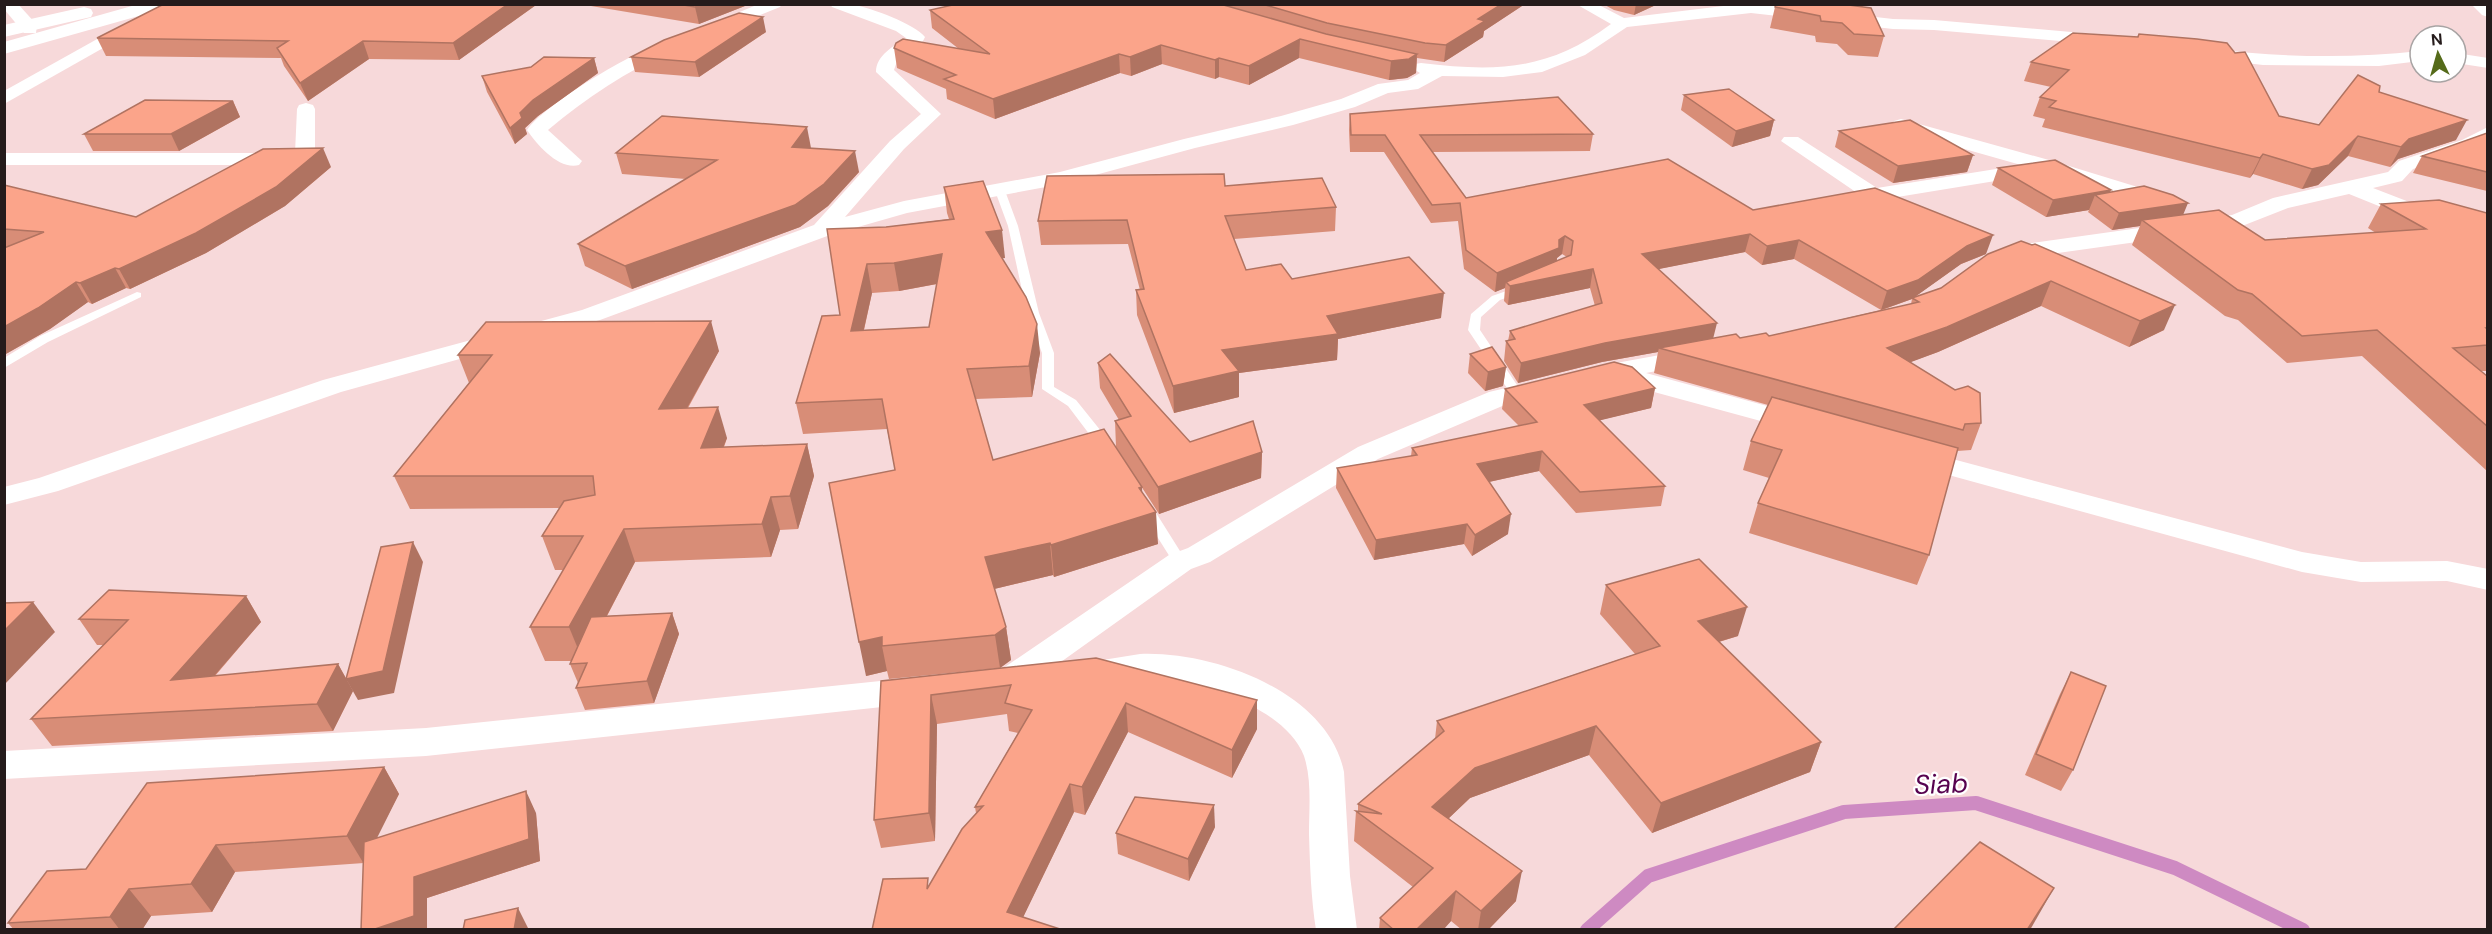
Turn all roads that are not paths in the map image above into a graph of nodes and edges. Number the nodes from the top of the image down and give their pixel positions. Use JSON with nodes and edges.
{"nodes":[{"id":1,"x":9,"y":4,"type":"edge"},
{"id":2,"x":120,"y":4,"type":"edge"},
{"id":3,"x":161,"y":4,"type":"edge"},
{"id":4,"x":173,"y":4,"type":"edge"},
{"id":5,"x":774,"y":4,"type":"edge"},
{"id":6,"x":838,"y":4,"type":"edge"},
{"id":7,"x":1584,"y":4,"type":"edge"},
{"id":8,"x":2479,"y":4,"type":"edge"},
{"id":9,"x":2487,"y":12,"type":"edge"},
{"id":10,"x":1622,"y":22,"type":"junction"},
{"id":11,"x":29,"y":27,"type":"junction"},
{"id":12,"x":4,"y":30,"type":"edge"},
{"id":13,"x":4,"y":37,"type":"edge"},
{"id":14,"x":2125,"y":42,"type":"edge"},
{"id":15,"x":4,"y":48,"type":"edge"},
{"id":16,"x":2194,"y":51,"type":"edge"},
{"id":17,"x":2408,"y":57,"type":"edge"},
{"id":18,"x":2468,"y":60,"type":"edge"},
{"id":19,"x":2487,"y":63,"type":"edge"},
{"id":20,"x":1403,"y":65,"type":"edge"},
{"id":21,"x":1438,"y":70,"type":"junction"},
{"id":22,"x":4,"y":99,"type":"edge"},
{"id":23,"x":306,"y":109,"type":"dead end"},
{"id":24,"x":1900,"y":124,"type":"edge"},
{"id":25,"x":2487,"y":133,"type":"edge"},
{"id":26,"x":1791,"y":141,"type":"dead end"},
{"id":27,"x":4,"y":159,"type":"edge"},
{"id":28,"x":572,"y":161,"type":"dead end"},
{"id":29,"x":2049,"y":166,"type":"junction"},
{"id":30,"x":999,"y":188,"type":"junction"},
{"id":31,"x":2352,"y":188,"type":"junction"},
{"id":32,"x":2226,"y":223,"type":"junction"},
{"id":33,"x":822,"y":230,"type":"junction"},
{"id":34,"x":2487,"y":233,"type":"edge"},
{"id":35,"x":1989,"y":264,"type":"edge"},
{"id":36,"x":1529,"y":286,"type":"edge"},
{"id":37,"x":137,"y":295,"type":"dead end"},
{"id":38,"x":1718,"y":352,"type":"edge"},
{"id":39,"x":4,"y":364,"type":"edge"},
{"id":40,"x":1606,"y":372,"type":"junction"},
{"id":41,"x":1517,"y":394,"type":"junction"},
{"id":42,"x":1831,"y":433,"type":"edge"},
{"id":43,"x":1888,"y":449,"type":"edge"},
{"id":44,"x":1116,"y":459,"type":"edge"},
{"id":45,"x":4,"y":496,"type":"edge"},
{"id":46,"x":1139,"y":496,"type":"edge"},
{"id":47,"x":1180,"y":562,"type":"junction"},
{"id":48,"x":2487,"y":579,"type":"edge"},
{"id":49,"x":1011,"y":680,"type":"junction"},
{"id":50,"x":4,"y":765,"type":"edge"},
{"id":51,"x":1337,"y":930,"type":"edge"}],
"edges":[{"from":1,"to":11,"type":"street"},
{"from":2,"to":11,"type":"main road"},
{"from":3,"to":15,"type":"main road"},
{"from":4,"to":22,"type":"street"},
{"from":5,"to":28,"type":"street"},
{"from":6,"to":33,"type":"street"},
{"from":7,"to":10,"type":"street"},
{"from":8,"to":9,"type":"street"},
{"from":10,"to":14,"type":"street"},
{"from":10,"to":21,"type":"street"},
{"from":11,"to":12,"type":"main road"},
{"from":11,"to":13,"type":"main road"},
{"from":16,"to":17,"type":"street"},
{"from":18,"to":19,"type":"street"},
{"from":20,"to":21,"type":"street"},
{"from":21,"to":30,"type":"street"},
{"from":23,"to":27,"type":"street"},
{"from":24,"to":29,"type":"street"},
{"from":25,"to":31,"type":"street"},
{"from":26,"to":29,"type":"street"},
{"from":29,"to":32,"type":"street"},
{"from":30,"to":33,"type":"street"},
{"from":30,"to":44,"type":"lane"},
{"from":31,"to":32,"type":"street"},
{"from":31,"to":34,"type":"street"},
{"from":32,"to":35,"type":"street"},
{"from":33,"to":45,"type":"street"},
{"from":36,"to":41,"type":"lane"},
{"from":37,"to":39,"type":"lane"},
{"from":38,"to":40,"type":"street"},
{"from":40,"to":41,"type":"street"},
{"from":40,"to":42,"type":"street"},
{"from":41,"to":47,"type":"street"},
{"from":43,"to":48,"type":"street"},
{"from":46,"to":47,"type":"lane"},
{"from":47,"to":49,"type":"street"},
{"from":49,"to":50,"type":"street"},
{"from":49,"to":51,"type":"street"}]}
